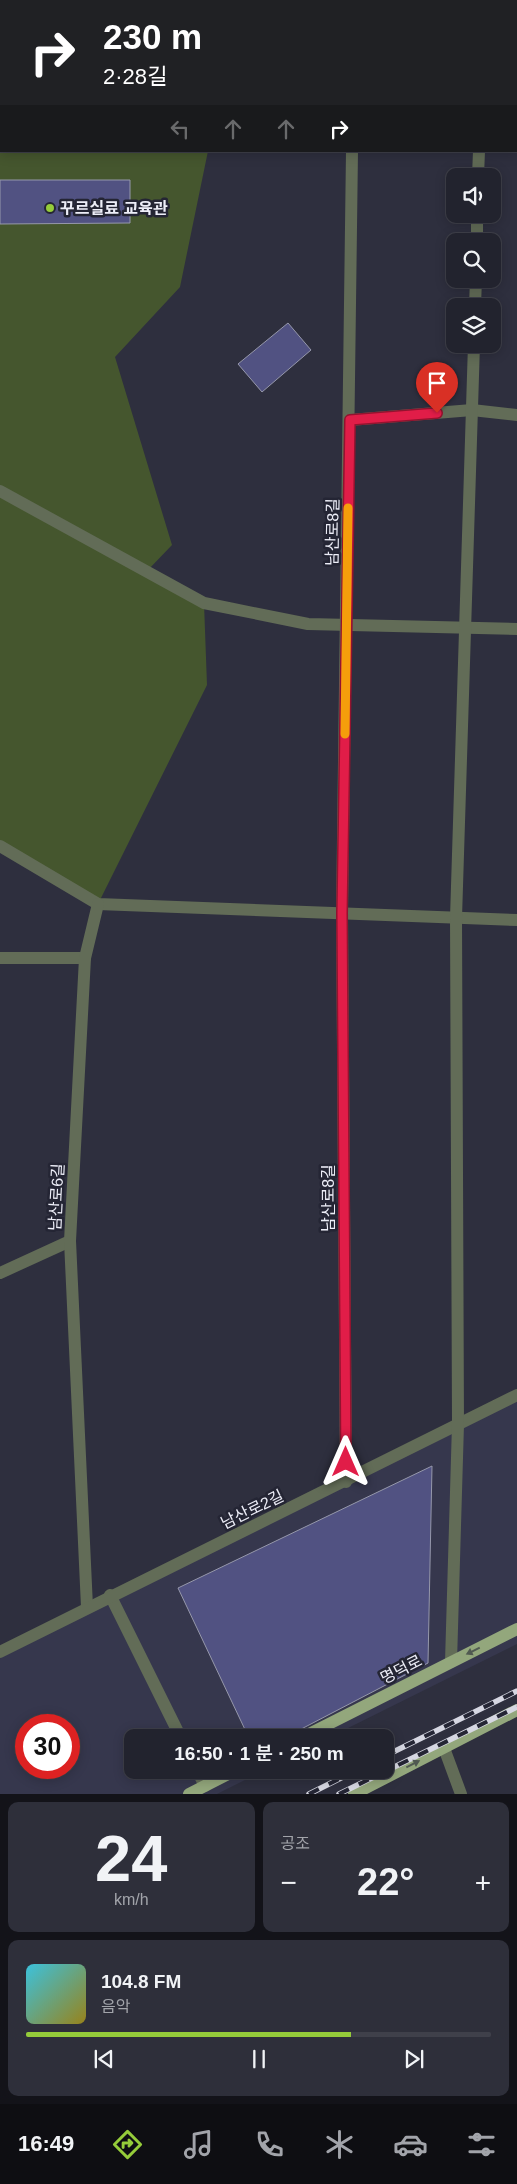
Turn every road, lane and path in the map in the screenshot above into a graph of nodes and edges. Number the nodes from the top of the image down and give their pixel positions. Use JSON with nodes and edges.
{"nodes":[{"id":1,"x":352,"y":152,"type":"edge"},
{"id":2,"x":479,"y":152,"type":"edge"},
{"id":3,"x":478,"y":168,"type":"edge"},
{"id":4,"x":474,"y":353,"type":"edge"},
{"id":5,"x":472,"y":410,"type":"junction"},
{"id":6,"x":517,"y":415,"type":"edge"},
{"id":7,"x":350,"y":420,"type":"junction"},
{"id":8,"x":0,"y":491,"type":"edge"},
{"id":9,"x":346,"y":626,"type":"junction"},
{"id":10,"x":465,"y":629,"type":"junction"},
{"id":11,"x":517,"y":630,"type":"edge"},
{"id":12,"x":0,"y":846,"type":"edge"},
{"id":13,"x":98,"y":904,"type":"junction"},
{"id":14,"x":342,"y":913,"type":"junction"},
{"id":15,"x":456,"y":918,"type":"junction"},
{"id":16,"x":517,"y":920,"type":"edge"},
{"id":17,"x":0,"y":958,"type":"edge"},
{"id":18,"x":85,"y":958,"type":"junction"},
{"id":19,"x":70,"y":1240,"type":"junction"},
{"id":20,"x":0,"y":1273,"type":"edge"},
{"id":21,"x":517,"y":1395,"type":"edge"},
{"id":22,"x":458,"y":1424,"type":"junction"},
{"id":23,"x":346,"y":1482,"type":"junction"},
{"id":24,"x":110,"y":1596,"type":"junction"},
{"id":25,"x":87,"y":1608,"type":"junction"},
{"id":26,"x":517,"y":1629,"type":"edge"},
{"id":27,"x":0,"y":1652,"type":"edge"},
{"id":28,"x":451,"y":1662,"type":"junction"},
{"id":29,"x":517,"y":1710,"type":"edge"},
{"id":30,"x":176,"y":1729,"type":"edge"},
{"id":31,"x":318,"y":1729,"type":"edge"},
{"id":32,"x":444,"y":1748,"type":"junction"},
{"id":33,"x":202,"y":1779,"type":"edge"},
{"id":34,"x":219,"y":1779,"type":"edge"},
{"id":35,"x":205,"y":1786,"type":"junction"},
{"id":36,"x":189,"y":1794,"type":"edge"},
{"id":37,"x":354,"y":1794,"type":"edge"},
{"id":38,"x":461,"y":1794,"type":"edge"}],
"edges":[{"from":1,"to":7,"type":"street","name":"남산로8길"},
{"from":2,"to":3,"type":"street"},
{"from":4,"to":5,"type":"street"},
{"from":5,"to":6,"type":"street"},
{"from":5,"to":7,"type":"street"},
{"from":5,"to":10,"type":"street"},
{"from":7,"to":9,"type":"street","name":"남산로8길"},
{"from":8,"to":9,"type":"street"},
{"from":9,"to":10,"type":"street"},
{"from":9,"to":14,"type":"street","name":"남산로8길"},
{"from":10,"to":11,"type":"street"},
{"from":10,"to":15,"type":"street"},
{"from":12,"to":13,"type":"street"},
{"from":13,"to":14,"type":"street"},
{"from":13,"to":18,"type":"street","name":"남산로6길"},
{"from":14,"to":15,"type":"street"},
{"from":14,"to":23,"type":"street","name":"남산로8길"},
{"from":15,"to":16,"type":"street"},
{"from":15,"to":22,"type":"street"},
{"from":17,"to":18,"type":"street"},
{"from":18,"to":19,"type":"street","name":"남산로6길"},
{"from":19,"to":20,"type":"street"},
{"from":19,"to":25,"type":"street","name":"남산로6길"},
{"from":21,"to":22,"type":"street","name":"남산로2길"},
{"from":22,"to":23,"type":"street","name":"남산로2길"},
{"from":22,"to":28,"type":"street"},
{"from":23,"to":24,"type":"street","name":"남산로2길"},
{"from":24,"to":25,"type":"street","name":"남산로2길"},
{"from":24,"to":30,"type":"street"},
{"from":25,"to":27,"type":"street","name":"남산로2길"},
{"from":26,"to":28,"type":"main road","name":"명덕로","one_way":true},
{"from":28,"to":31,"type":"main road","name":"명덕로"},
{"from":29,"to":32,"type":"main road"},
{"from":37,"to":32,"type":"main road","one_way":true},
{"from":32,"to":38,"type":"street"},
{"from":33,"to":35,"type":"street"},
{"from":34,"to":35,"type":"main road"},
{"from":35,"to":36,"type":"main road"}]}
